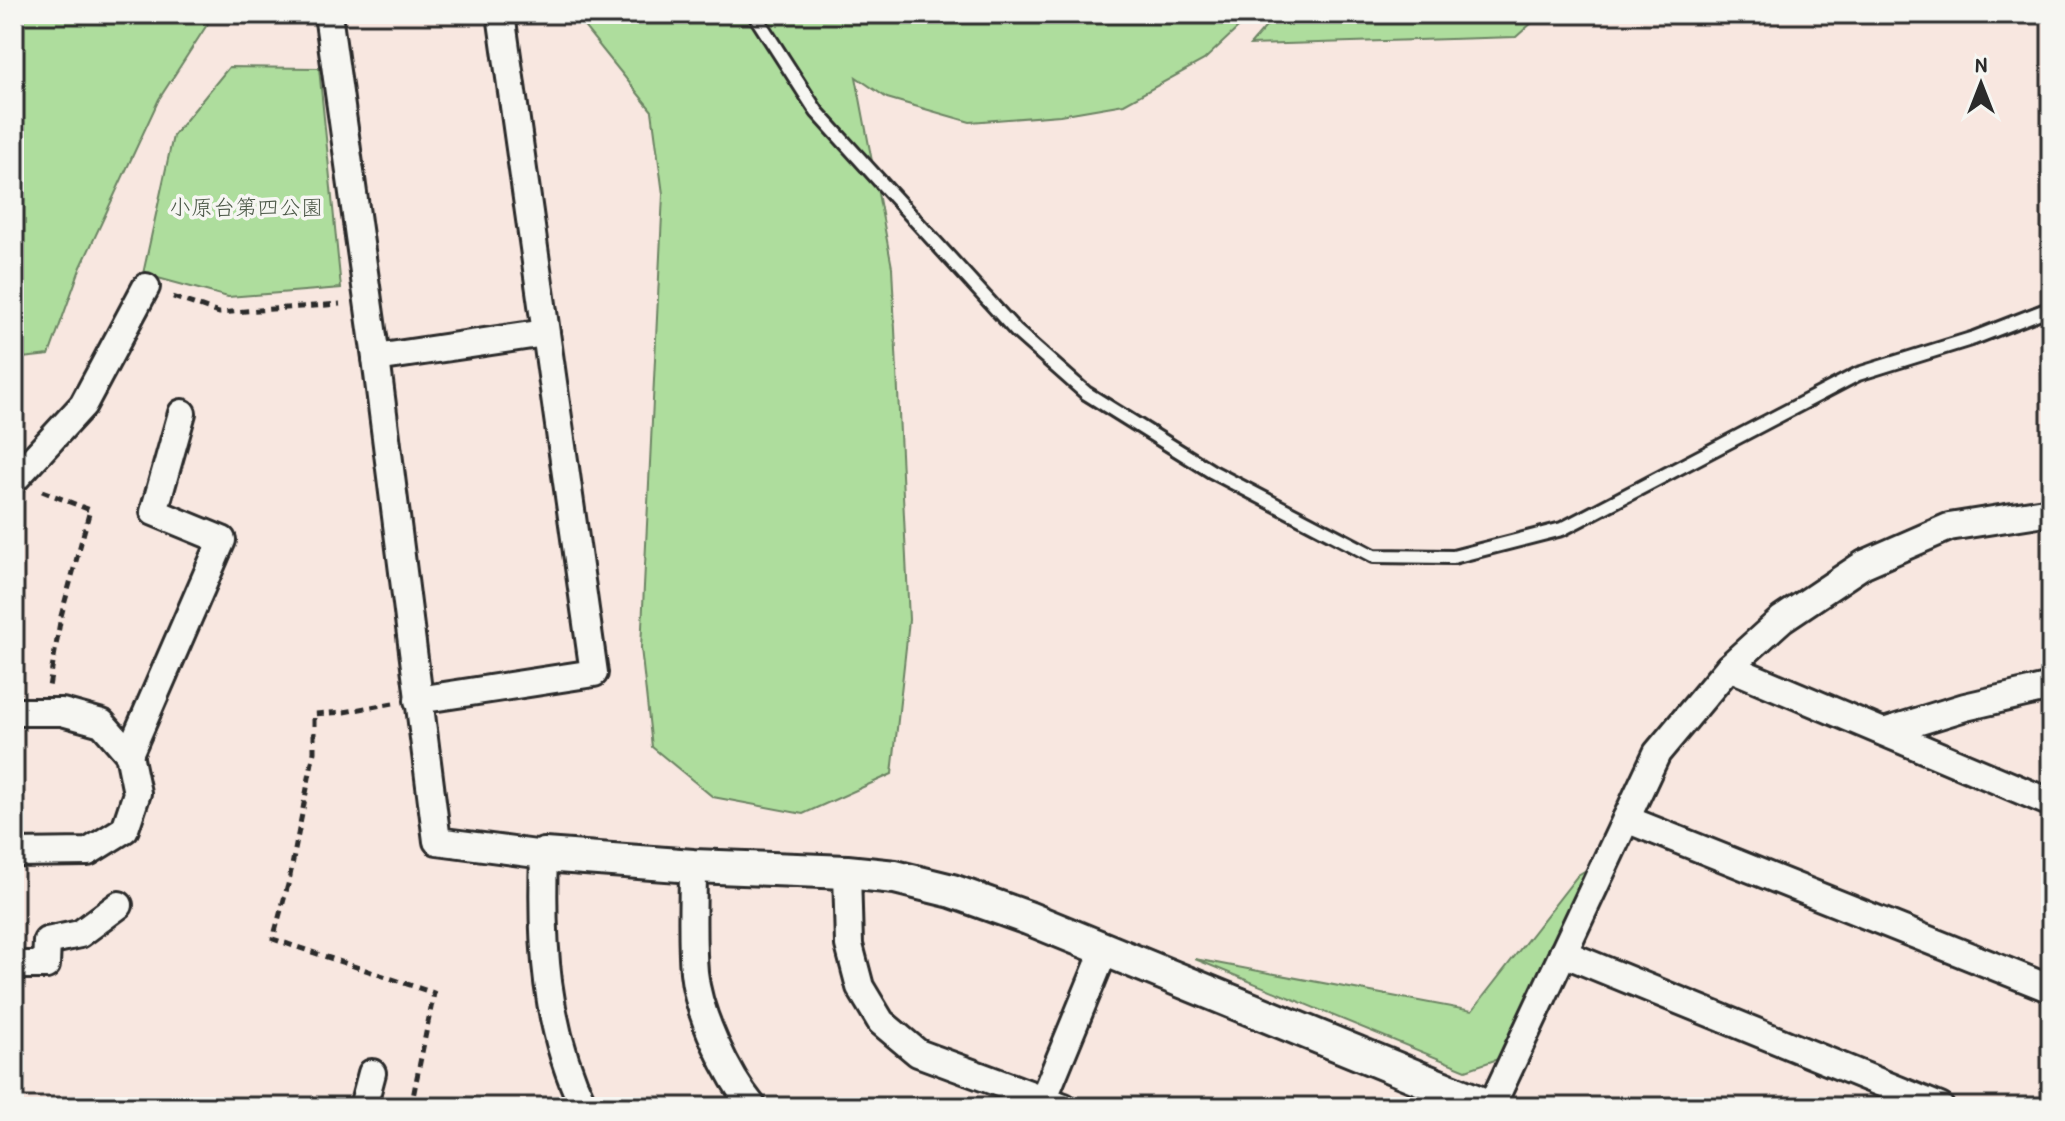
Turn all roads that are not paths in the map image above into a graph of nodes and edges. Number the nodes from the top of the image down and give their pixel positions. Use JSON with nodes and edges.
{"nodes":[{"id":1,"x":328,"y":14,"type":"edge"},
{"id":2,"x":501,"y":14,"type":"edge"},
{"id":3,"x":754,"y":14,"type":"edge"},
{"id":4,"x":146,"y":287,"type":"road end"},
{"id":5,"x":2051,"y":308,"type":"edge"},
{"id":6,"x":545,"y":333,"type":"junction"},
{"id":7,"x":376,"y":358,"type":"junction"},
{"id":8,"x":182,"y":413,"type":"dead end"},
{"id":9,"x":14,"y":480,"type":"edge"},
{"id":10,"x":2051,"y":511,"type":"edge"},
{"id":11,"x":1729,"y":667,"type":"junction"},
{"id":12,"x":2051,"y":687,"type":"edge"},
{"id":13,"x":418,"y":700,"type":"junction"},
{"id":14,"x":14,"y":712,"type":"edge"},
{"id":15,"x":1884,"y":732,"type":"junction"},
{"id":16,"x":129,"y":754,"type":"junction"},
{"id":17,"x":2051,"y":803,"type":"edge"},
{"id":18,"x":1626,"y":819,"type":"junction"},
{"id":19,"x":14,"y":853,"type":"edge"},
{"id":20,"x":544,"y":855,"type":"junction"},
{"id":21,"x":693,"y":866,"type":"junction"},
{"id":22,"x":847,"y":872,"type":"junction"},
{"id":23,"x":119,"y":905,"type":"dead end"},
{"id":24,"x":1105,"y":949,"type":"junction"},
{"id":25,"x":1563,"y":953,"type":"junction"},
{"id":26,"x":14,"y":965,"type":"edge"},
{"id":27,"x":2051,"y":989,"type":"edge"},
{"id":28,"x":372,"y":1073,"type":"dead end"},
{"id":29,"x":1049,"y":1104,"type":"edge"},
{"id":30,"x":363,"y":1107,"type":"edge"},
{"id":31,"x":584,"y":1107,"type":"edge"},
{"id":32,"x":753,"y":1107,"type":"edge"},
{"id":33,"x":1491,"y":1107,"type":"edge"},
{"id":34,"x":1940,"y":1107,"type":"edge"}],
"edges":[{"from":1,"to":7,"type":"street"},
{"from":2,"to":6,"type":"street"},
{"from":3,"to":5,"type":"lane"},
{"from":4,"to":9,"type":"street"},
{"from":6,"to":7,"type":"street"},
{"from":6,"to":13,"type":"street"},
{"from":7,"to":13,"type":"street"},
{"from":8,"to":16,"type":"street"},
{"from":10,"to":11,"type":"street"},
{"from":11,"to":15,"type":"street"},
{"from":11,"to":18,"type":"street"},
{"from":12,"to":15,"type":"street"},
{"from":13,"to":20,"type":"street"},
{"from":14,"to":16,"type":"street"},
{"from":15,"to":17,"type":"street"},
{"from":16,"to":19,"type":"street"},
{"from":18,"to":25,"type":"street"},
{"from":18,"to":27,"type":"street"},
{"from":20,"to":21,"type":"street"},
{"from":20,"to":31,"type":"street"},
{"from":21,"to":22,"type":"street"},
{"from":21,"to":32,"type":"street"},
{"from":22,"to":24,"type":"street"},
{"from":22,"to":29,"type":"street"},
{"from":23,"to":26,"type":"street"},
{"from":24,"to":29,"type":"street"},
{"from":24,"to":33,"type":"street"},
{"from":25,"to":33,"type":"street"},
{"from":25,"to":34,"type":"street"},
{"from":28,"to":30,"type":"street"}]}
